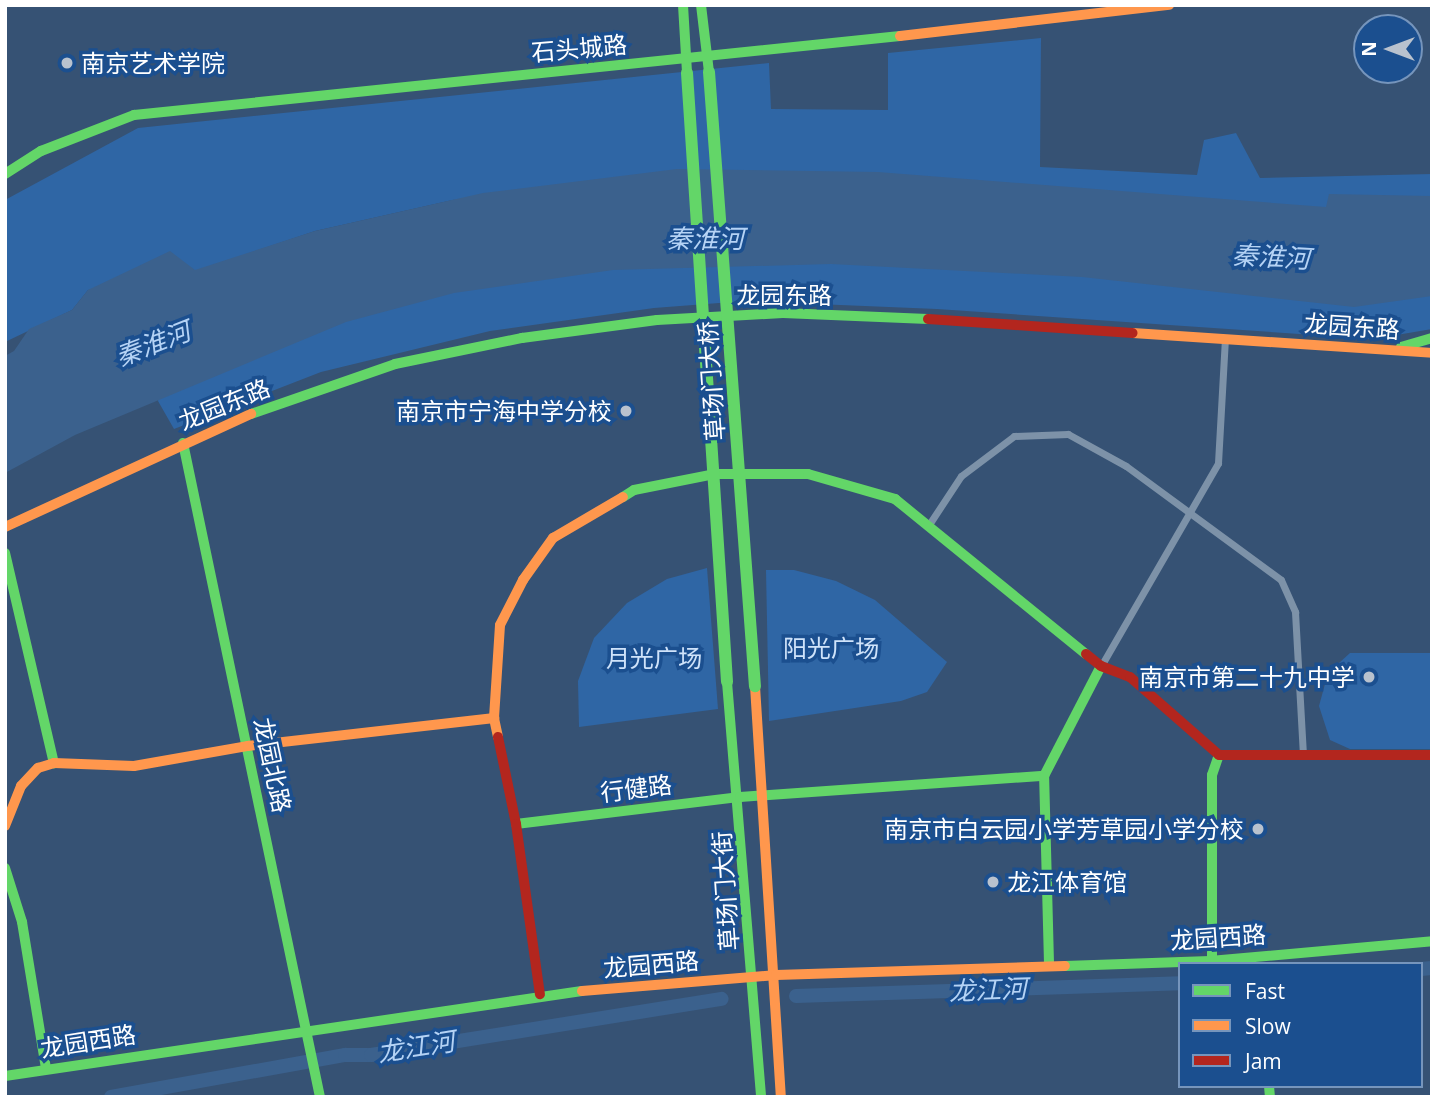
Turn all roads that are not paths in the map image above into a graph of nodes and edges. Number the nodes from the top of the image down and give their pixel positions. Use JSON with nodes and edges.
{"nodes":[{"id":1,"x":683,"y":5,"type":"edge"},
{"id":2,"x":701,"y":5,"type":"edge"},
{"id":3,"x":1169,"y":5,"type":"edge"},
{"id":4,"x":708,"y":58,"type":"junction"},
{"id":5,"x":687,"y":67,"type":"junction"},
{"id":6,"x":5,"y":174,"type":"edge"},
{"id":7,"x":1225,"y":338,"type":"junction"},
{"id":8,"x":1432,"y":338,"type":"edge"},
{"id":9,"x":1392,"y":350,"type":"junction"},
{"id":10,"x":1432,"y":353,"type":"edge"},
{"id":11,"x":183,"y":443,"type":"junction"},
{"id":12,"x":1192,"y":511,"type":"junction"},
{"id":13,"x":928,"y":526,"type":"junction"},
{"id":14,"x":5,"y":527,"type":"edge"},
{"id":15,"x":5,"y":553,"type":"edge"},
{"id":16,"x":1101,"y":666,"type":"junction"},
{"id":17,"x":727,"y":682,"type":"joint"},
{"id":18,"x":755,"y":686,"type":"joint"},
{"id":19,"x":494,"y":718,"type":"junction"},
{"id":20,"x":248,"y":746,"type":"junction"},
{"id":21,"x":1219,"y":755,"type":"junction"},
{"id":22,"x":1303,"y":755,"type":"junction"},
{"id":23,"x":1432,"y":755,"type":"edge"},
{"id":24,"x":54,"y":763,"type":"junction"},
{"id":25,"x":1044,"y":776,"type":"junction"},
{"id":26,"x":762,"y":796,"type":"junction"},
{"id":27,"x":740,"y":797,"type":"junction"},
{"id":28,"x":516,"y":824,"type":"junction"},
{"id":29,"x":5,"y":826,"type":"edge"},
{"id":30,"x":5,"y":868,"type":"edge"},
{"id":31,"x":1432,"y":941,"type":"edge"},
{"id":32,"x":1178,"y":962,"type":"edge"},
{"id":33,"x":1211,"y":962,"type":"edge"},
{"id":34,"x":1049,"y":963,"type":"junction"},
{"id":35,"x":775,"y":975,"type":"junction"},
{"id":36,"x":752,"y":976,"type":"junction"},
{"id":37,"x":540,"y":994,"type":"junction"},
{"id":38,"x":305,"y":1031,"type":"junction"},
{"id":39,"x":46,"y":1068,"type":"junction"},
{"id":40,"x":5,"y":1076,"type":"edge"},
{"id":41,"x":320,"y":1097,"type":"edge"},
{"id":42,"x":761,"y":1097,"type":"edge"},
{"id":43,"x":781,"y":1097,"type":"edge"}],
"edges":[{"from":1,"to":5,"type":"street"},
{"from":2,"to":4,"type":"street"},
{"from":3,"to":4,"type":"street","name":"石头城路"},
{"from":4,"to":5,"type":"street","name":"石头城路"},
{"from":4,"to":18,"type":"street","name":"草场门大桥","bridge":true},
{"from":5,"to":6,"type":"street","name":"石头城路"},
{"from":5,"to":17,"type":"street","name":"草场门大桥","bridge":true},
{"from":7,"to":9,"type":"street","name":"龙园东路"},
{"from":7,"to":11,"type":"street","name":"龙园东路"},
{"from":7,"to":12,"type":"street"},
{"from":8,"to":9,"type":"street"},
{"from":9,"to":10,"type":"street","name":"龙园东路"},
{"from":11,"to":14,"type":"street","name":"龙园东路"},
{"from":11,"to":20,"type":"street","name":"龙园北路"},
{"from":12,"to":13,"type":"street"},
{"from":12,"to":16,"type":"street"},
{"from":12,"to":22,"type":"street"},
{"from":13,"to":16,"type":"street"},
{"from":13,"to":19,"type":"street"},
{"from":15,"to":24,"type":"street"},
{"from":16,"to":21,"type":"street"},
{"from":16,"to":25,"type":"street"},
{"from":17,"to":27,"type":"street","name":"草场门大街"},
{"from":18,"to":26,"type":"street","name":"草场门大街"},
{"from":19,"to":20,"type":"street"},
{"from":19,"to":28,"type":"street"},
{"from":20,"to":24,"type":"street"},
{"from":20,"to":38,"type":"street","name":"龙园北路"},
{"from":21,"to":22,"type":"street"},
{"from":21,"to":33,"type":"street"},
{"from":22,"to":23,"type":"street"},
{"from":24,"to":29,"type":"street"},
{"from":25,"to":26,"type":"street","name":"行健路"},
{"from":25,"to":34,"type":"street"},
{"from":26,"to":27,"type":"street","name":"行健路"},
{"from":26,"to":35,"type":"street","name":"草场门大街"},
{"from":27,"to":28,"type":"street","name":"行健路"},
{"from":27,"to":36,"type":"street","name":"草场门大街"},
{"from":28,"to":37,"type":"street"},
{"from":30,"to":39,"type":"street"},
{"from":31,"to":33,"type":"street","name":"龙园西路"},
{"from":32,"to":34,"type":"street","name":"龙园西路"},
{"from":34,"to":35,"type":"street","name":"龙园西路"},
{"from":35,"to":36,"type":"street","name":"龙园西路"},
{"from":35,"to":43,"type":"street","name":"草场门大街"},
{"from":36,"to":37,"type":"street","name":"龙园西路"},
{"from":36,"to":42,"type":"street","name":"草场门大街"},
{"from":37,"to":38,"type":"street","name":"龙园西路"},
{"from":38,"to":39,"type":"street","name":"龙园西路"},
{"from":38,"to":41,"type":"street","name":"龙园北路"},
{"from":39,"to":40,"type":"street","name":"龙园西路"}]}
